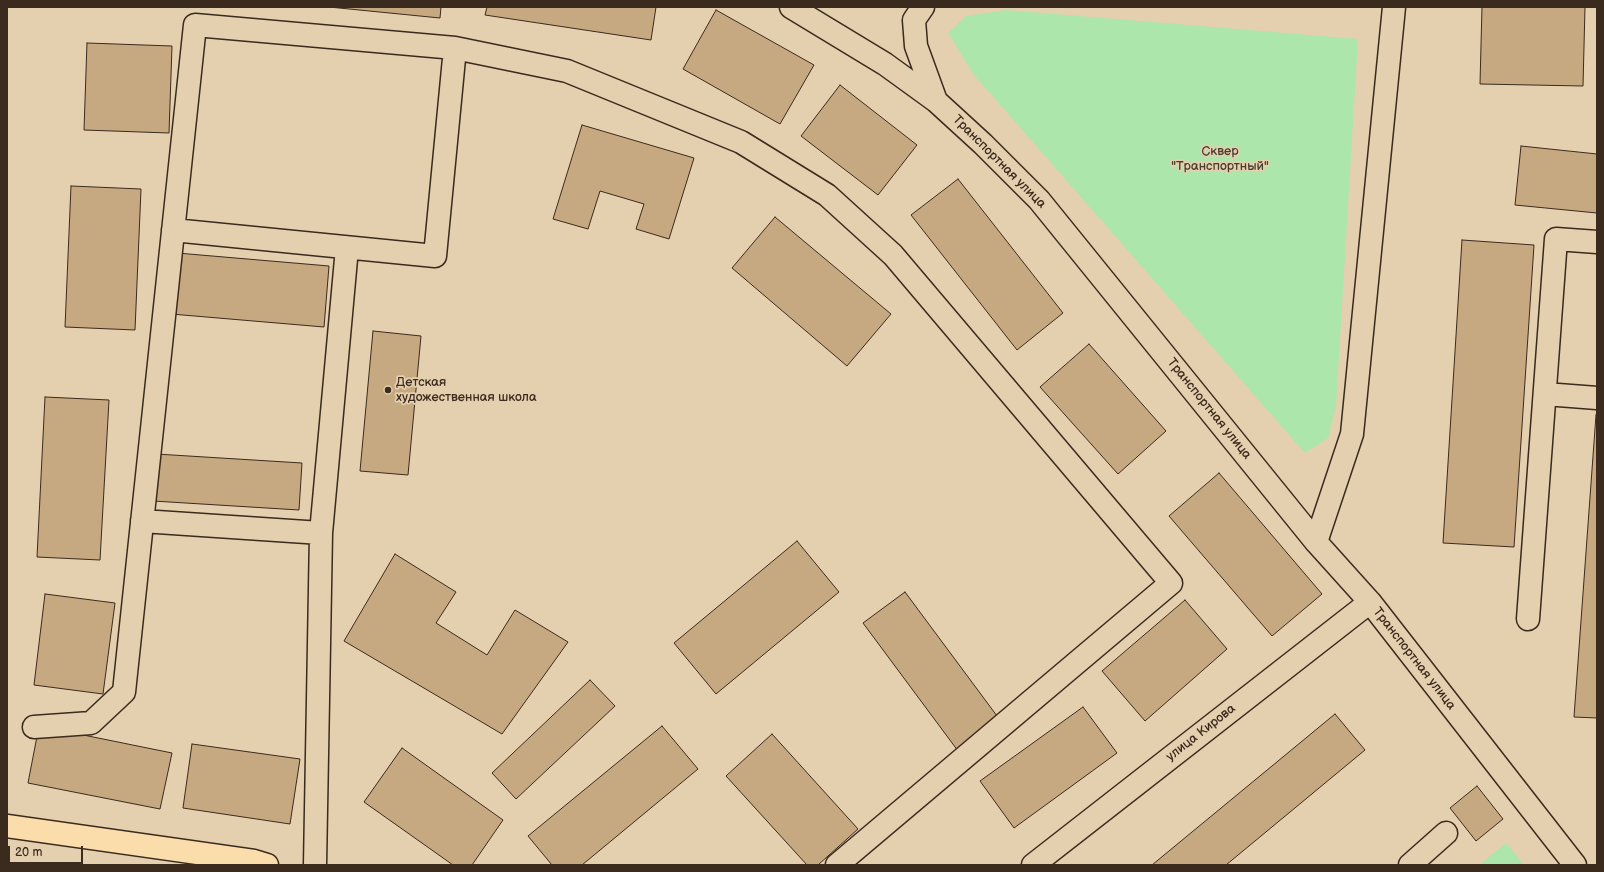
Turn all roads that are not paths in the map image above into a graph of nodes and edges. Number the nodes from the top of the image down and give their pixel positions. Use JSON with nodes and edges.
{"nodes":[{"id":1,"x":791,"y":7,"type":"edge"},
{"id":2,"x":923,"y":7,"type":"edge"},
{"id":3,"x":1394,"y":7,"type":"edge"},
{"id":4,"x":455,"y":48,"type":"junction"},
{"id":5,"x":936,"y":101,"type":"junction"},
{"id":6,"x":173,"y":230,"type":"junction"},
{"id":7,"x":1597,"y":242,"type":"edge"},
{"id":8,"x":347,"y":248,"type":"junction"},
{"id":9,"x":1545,"y":394,"type":"junction"},
{"id":10,"x":1597,"y":398,"type":"edge"},
{"id":11,"x":142,"y":521,"type":"junction"},
{"id":12,"x":321,"y":533,"type":"junction"},
{"id":13,"x":1316,"y":542,"type":"junction"},
{"id":14,"x":1370,"y":602,"type":"junction"},
{"id":15,"x":1528,"y":618,"type":"dead end"},
{"id":16,"x":34,"y":727,"type":"dead end"},
{"id":17,"x":7,"y":826,"type":"edge"},
{"id":18,"x":1446,"y":833,"type":"dead end"},
{"id":19,"x":267,"y":865,"type":"edge"},
{"id":20,"x":315,"y":865,"type":"edge"},
{"id":21,"x":837,"y":865,"type":"edge"},
{"id":22,"x":1033,"y":865,"type":"edge"},
{"id":23,"x":1410,"y":865,"type":"edge"},
{"id":24,"x":1574,"y":865,"type":"edge"}],
"edges":[{"from":1,"to":5,"type":"street","name":"Транспортная улица"},
{"from":2,"to":5,"type":"street"},
{"from":3,"to":13,"type":"street"},
{"from":4,"to":6,"type":"street"},
{"from":4,"to":8,"type":"street"},
{"from":4,"to":21,"type":"street"},
{"from":5,"to":13,"type":"street","name":"Транспортная улица"},
{"from":6,"to":8,"type":"street"},
{"from":6,"to":11,"type":"street"},
{"from":7,"to":9,"type":"street"},
{"from":8,"to":12,"type":"street"},
{"from":9,"to":10,"type":"street"},
{"from":9,"to":15,"type":"street"},
{"from":11,"to":12,"type":"street"},
{"from":11,"to":16,"type":"street"},
{"from":12,"to":20,"type":"street"},
{"from":13,"to":14,"type":"street","name":"Транспортная улица"},
{"from":14,"to":22,"type":"street","name":"улица Кирова"},
{"from":14,"to":24,"type":"street","name":"Транспортная улица"},
{"from":17,"to":19,"type":"main road"},
{"from":18,"to":23,"type":"street"}]}
